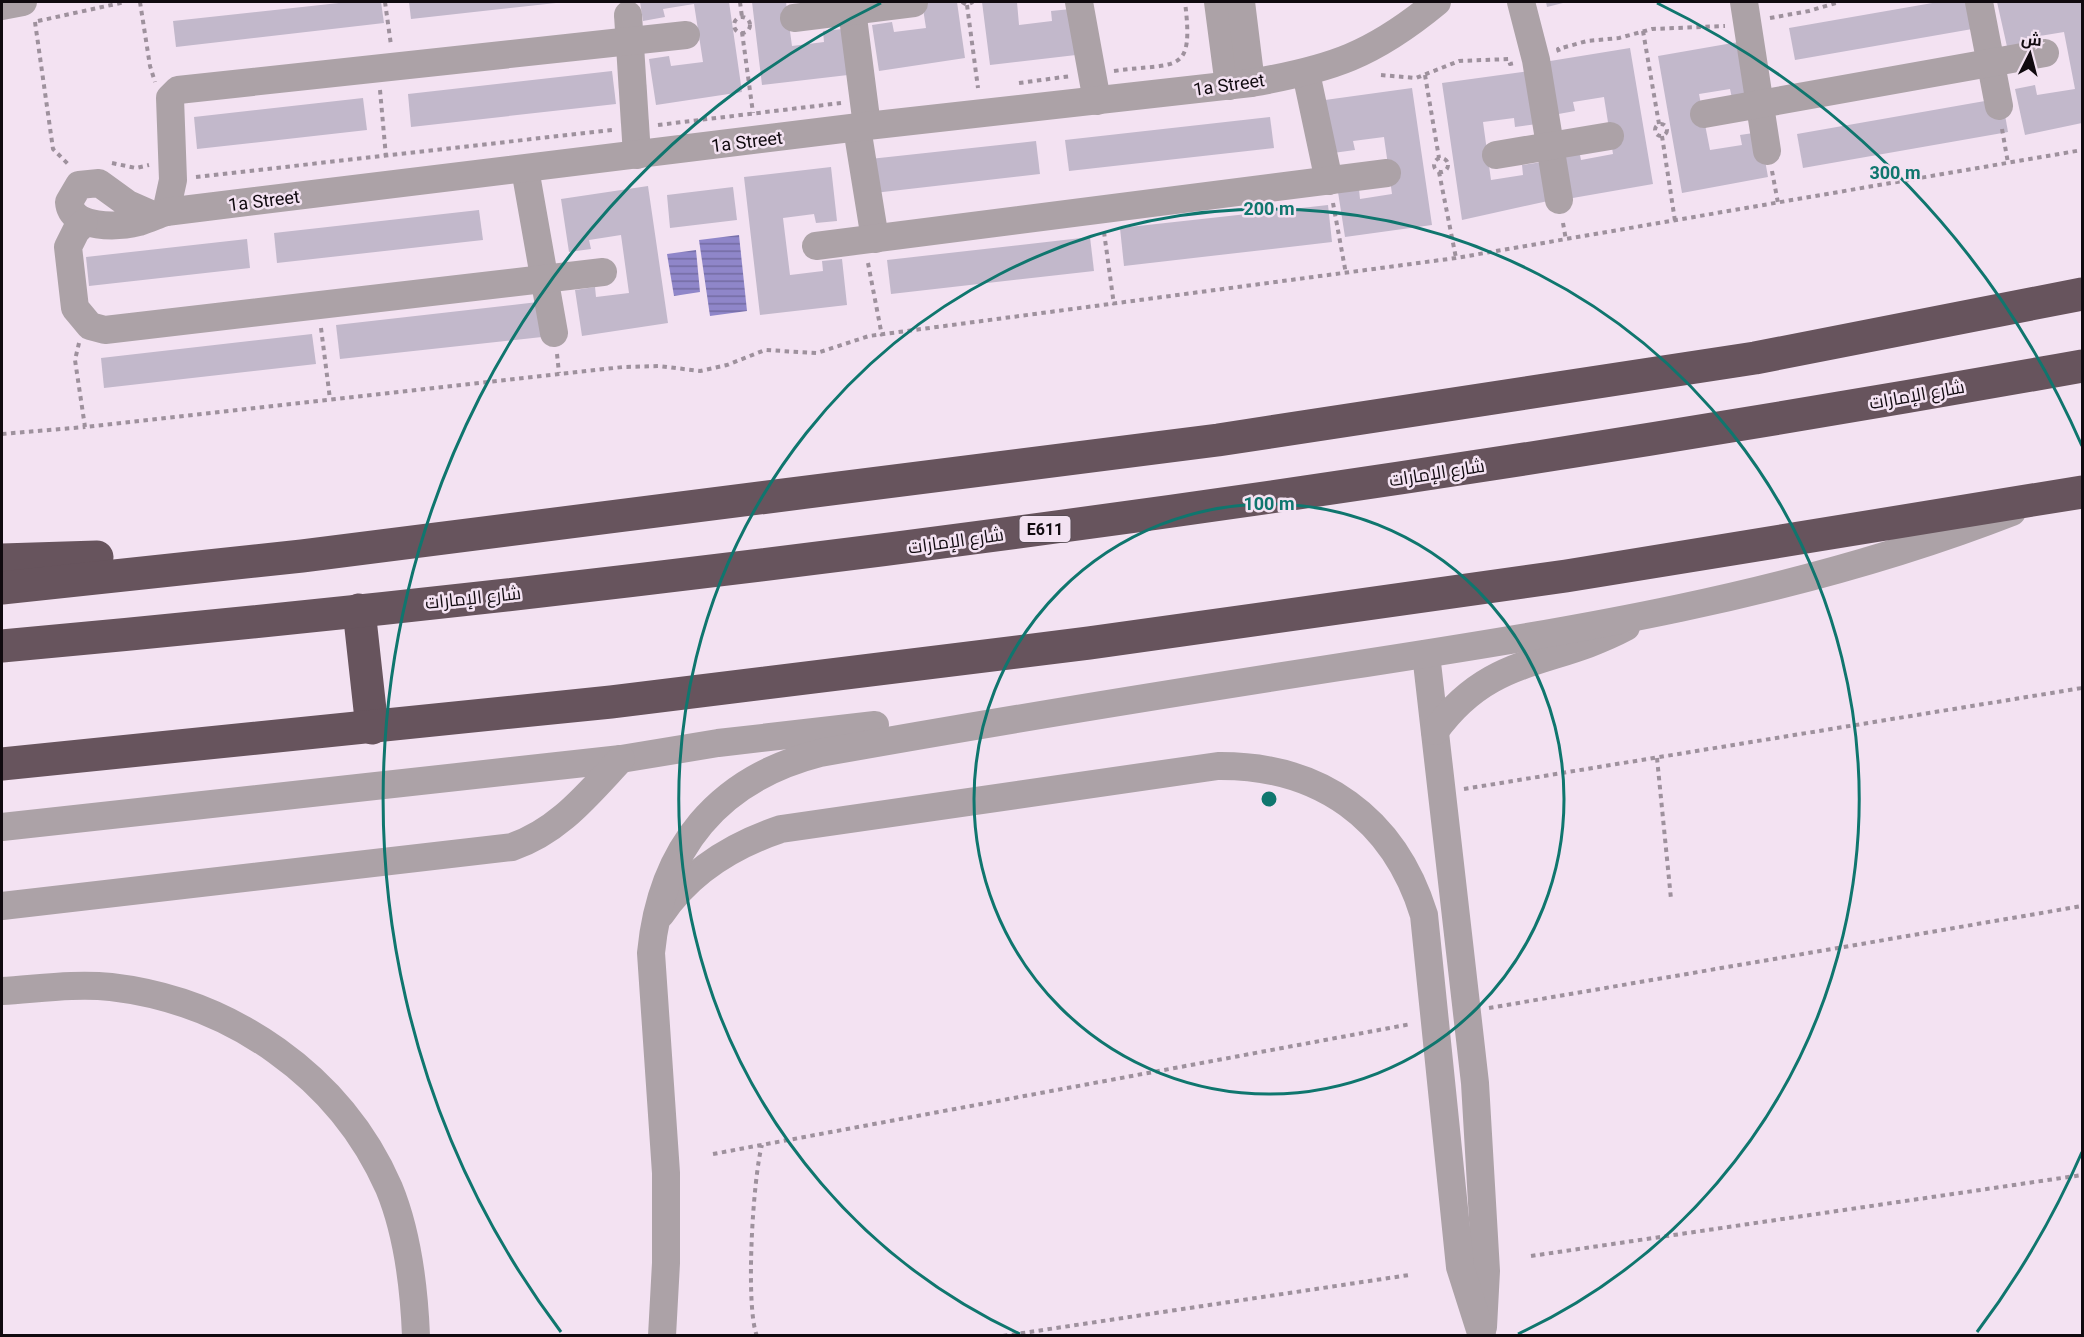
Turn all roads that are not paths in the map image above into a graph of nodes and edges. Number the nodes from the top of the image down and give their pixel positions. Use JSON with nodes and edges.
{"nodes":[{"id":1,"x":1079,"y":2,"type":"edge"},
{"id":2,"x":1218,"y":2,"type":"edge"},
{"id":3,"x":1241,"y":2,"type":"edge"},
{"id":4,"x":1437,"y":2,"type":"edge"},
{"id":5,"x":1521,"y":2,"type":"edge"},
{"id":6,"x":1979,"y":2,"type":"edge"},
{"id":7,"x":914,"y":3,"type":"edge"},
{"id":8,"x":2,"y":6,"type":"edge"},
{"id":9,"x":852,"y":6,"type":"edge"},
{"id":10,"x":1746,"y":12,"type":"edge"},
{"id":11,"x":29,"y":16,"type":"edge"},
{"id":12,"x":794,"y":18,"type":"dead end"},
{"id":13,"x":629,"y":28,"type":"junction"},
{"id":14,"x":686,"y":35,"type":"dead end"},
{"id":15,"x":2045,"y":53,"type":"dead end"},
{"id":16,"x":1990,"y":63,"type":"junction"},
{"id":17,"x":1306,"y":73,"type":"junction"},
{"id":18,"x":1240,"y":85,"type":"junction"},
{"id":19,"x":1095,"y":87,"type":"junction"},
{"id":20,"x":1760,"y":104,"type":"junction"},
{"id":21,"x":1999,"y":106,"type":"road end"},
{"id":22,"x":1704,"y":114,"type":"dead end"},
{"id":23,"x":862,"y":118,"type":"junction"},
{"id":24,"x":1610,"y":136,"type":"dead end"},
{"id":25,"x":636,"y":141,"type":"junction"},
{"id":26,"x":1550,"y":146,"type":"junction"},
{"id":27,"x":1767,"y":151,"type":"road end"},
{"id":28,"x":1496,"y":155,"type":"dead end"},
{"id":29,"x":525,"y":169,"type":"junction"},
{"id":30,"x":1387,"y":173,"type":"dead end"},
{"id":31,"x":1329,"y":181,"type":"junction"},
{"id":32,"x":1559,"y":200,"type":"dead end"},
{"id":33,"x":160,"y":214,"type":"junction"},
{"id":34,"x":84,"y":223,"type":"junction"},
{"id":35,"x":870,"y":239,"type":"junction"},
{"id":36,"x":816,"y":246,"type":"dead end"},
{"id":37,"x":603,"y":272,"type":"dead end"},
{"id":38,"x":545,"y":279,"type":"junction"},
{"id":39,"x":2082,"y":294,"type":"edge"},
{"id":40,"x":554,"y":333,"type":"dead end"},
{"id":41,"x":2082,"y":366,"type":"edge"},
{"id":42,"x":2082,"y":492,"type":"edge"},
{"id":43,"x":2041,"y":501,"type":"junction"},
{"id":44,"x":302,"y":556,"type":"junction"},
{"id":45,"x":2,"y":560,"type":"edge"},
{"id":46,"x":2,"y":588,"type":"edge"},
{"id":47,"x":359,"y":610,"type":"junction"},
{"id":48,"x":1648,"y":613,"type":"junction"},
{"id":49,"x":2,"y":646,"type":"edge"},
{"id":50,"x":1426,"y":654,"type":"junction"},
{"id":51,"x":1044,"y":713,"type":"junction"},
{"id":52,"x":372,"y":728,"type":"junction"},
{"id":53,"x":1435,"y":731,"type":"junction"},
{"id":54,"x":621,"y":759,"type":"junction"},
{"id":55,"x":2,"y":764,"type":"edge"},
{"id":56,"x":2,"y":827,"type":"edge"},
{"id":57,"x":2,"y":906,"type":"edge"},
{"id":58,"x":653,"y":925,"type":"junction"},
{"id":59,"x":2,"y":991,"type":"edge"},
{"id":60,"x":416,"y":1335,"type":"edge"},
{"id":61,"x":662,"y":1335,"type":"edge"},
{"id":62,"x":1482,"y":1335,"type":"edge"}],
"edges":[{"from":1,"to":19,"type":"street"},
{"from":2,"to":18,"type":"street"},
{"from":3,"to":18,"type":"street"},
{"from":4,"to":17,"type":"street","name":"1a Street"},
{"from":5,"to":26,"type":"street"},
{"from":6,"to":16,"type":"street"},
{"from":7,"to":9,"type":"street"},
{"from":8,"to":11,"type":"street"},
{"from":9,"to":12,"type":"street"},
{"from":9,"to":23,"type":"street"},
{"from":10,"to":20,"type":"street"},
{"from":13,"to":14,"type":"street"},
{"from":13,"to":25,"type":"street"},
{"from":13,"to":33,"type":"street"},
{"from":15,"to":16,"type":"street"},
{"from":16,"to":20,"type":"street"},
{"from":16,"to":21,"type":"street"},
{"from":17,"to":18,"type":"street","name":"1a Street"},
{"from":17,"to":31,"type":"street"},
{"from":18,"to":19,"type":"street","name":"1a Street"},
{"from":19,"to":23,"type":"street","name":"1a Street"},
{"from":20,"to":22,"type":"street"},
{"from":20,"to":27,"type":"street"},
{"from":23,"to":25,"type":"street","name":"1a Street"},
{"from":23,"to":35,"type":"street"},
{"from":24,"to":26,"type":"street"},
{"from":25,"to":29,"type":"street","name":"1a Street"},
{"from":26,"to":28,"type":"street"},
{"from":26,"to":32,"type":"street"},
{"from":29,"to":33,"type":"street","name":"1a Street"},
{"from":29,"to":38,"type":"street"},
{"from":30,"to":31,"type":"street"},
{"from":31,"to":35,"type":"street"},
{"from":33,"to":34,"type":"street","name":"1a Street"},
{"from":33,"to":34,"type":"street"},
{"from":34,"to":38,"type":"street"},
{"from":35,"to":36,"type":"street"},
{"from":37,"to":38,"type":"street"},
{"from":38,"to":40,"type":"street"},
{"from":39,"to":44,"type":"highway"},
{"from":41,"to":47,"type":"highway","name":"شارع الإمارات","number":"E611"},
{"from":42,"to":43,"type":"highway"},
{"from":43,"to":48,"type":"street"},
{"from":43,"to":52,"type":"highway"},
{"from":44,"to":45,"type":"highway"},
{"from":44,"to":46,"type":"highway"},
{"from":47,"to":49,"type":"highway","name":"شارع الإمارات","number":"E611"},
{"from":47,"to":52,"type":"highway"},
{"from":48,"to":50,"type":"street"},
{"from":48,"to":53,"type":"street"},
{"from":50,"to":51,"type":"street"},
{"from":50,"to":53,"type":"street"},
{"from":51,"to":54,"type":"street"},
{"from":51,"to":58,"type":"street"},
{"from":52,"to":55,"type":"highway"},
{"from":53,"to":62,"type":"street"},
{"from":54,"to":56,"type":"street"},
{"from":54,"to":57,"type":"street"},
{"from":58,"to":61,"type":"street"},
{"from":58,"to":62,"type":"street"},
{"from":59,"to":60,"type":"street"}]}
